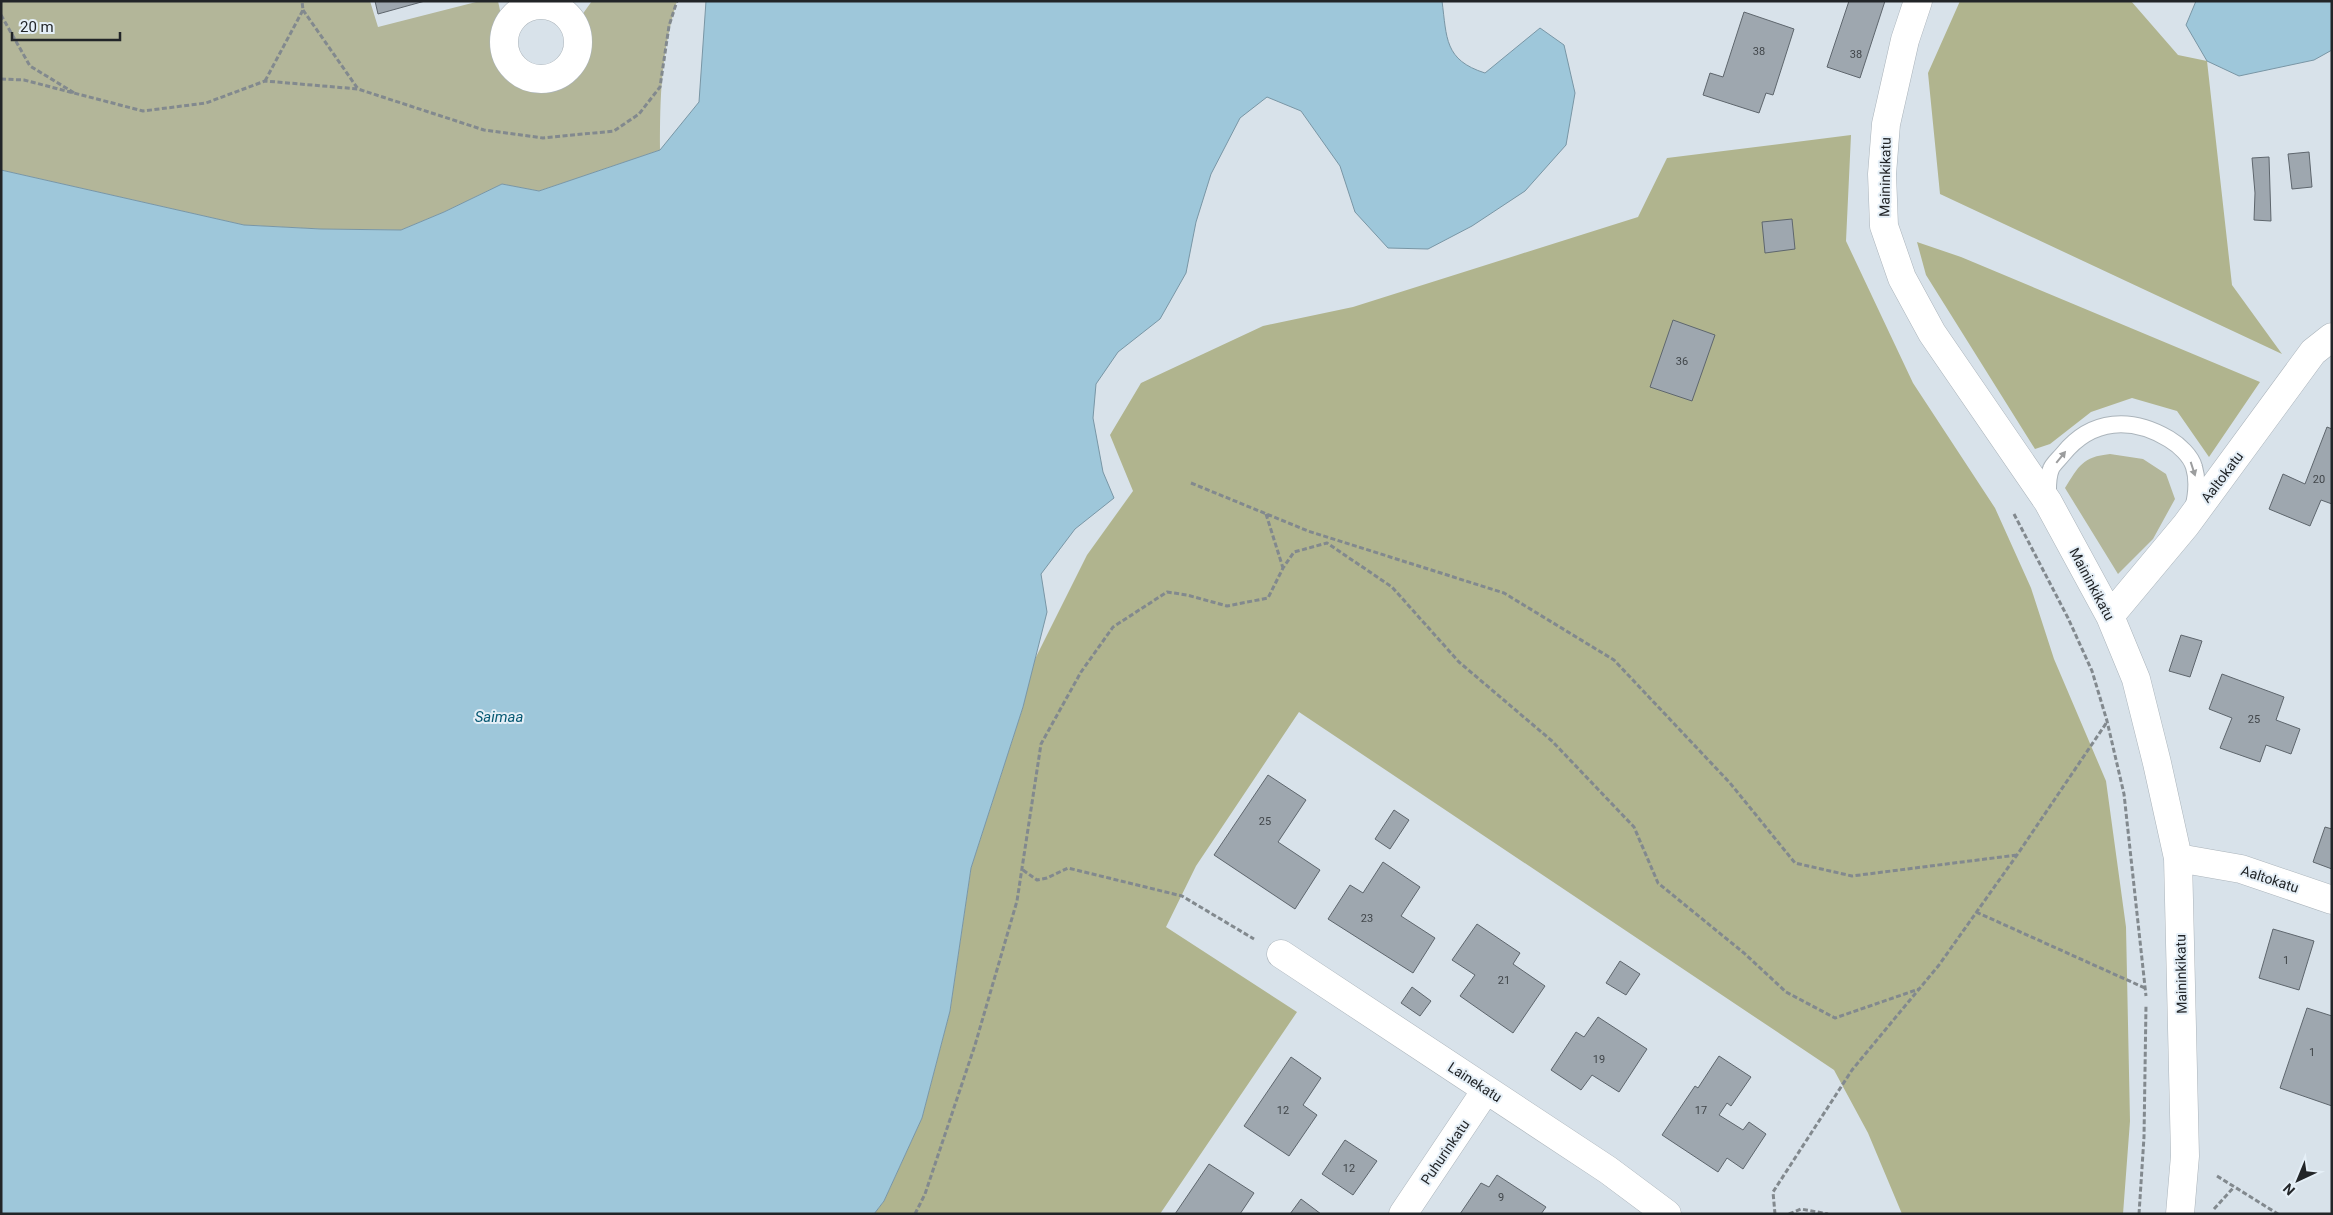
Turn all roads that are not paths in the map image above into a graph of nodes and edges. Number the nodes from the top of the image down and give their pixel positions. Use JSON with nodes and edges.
{"nodes":[{"id":1,"x":1918,"y":1,"type":"edge"},
{"id":2,"x":2332,"y":337,"type":"edge"},
{"id":3,"x":2048,"y":502,"type":"junction"},
{"id":4,"x":2186,"y":525,"type":"junction"},
{"id":5,"x":2110,"y":616,"type":"junction"},
{"id":6,"x":2178,"y":858,"type":"junction"},
{"id":7,"x":2332,"y":900,"type":"edge"},
{"id":8,"x":1281,"y":954,"type":"road end"},
{"id":9,"x":1486,"y":1090,"type":"junction"},
{"id":10,"x":1403,"y":1214,"type":"edge"},
{"id":11,"x":1667,"y":1214,"type":"edge"},
{"id":12,"x":2180,"y":1214,"type":"edge"}],
"edges":[{"from":1,"to":3,"type":"street","name":"Maininkikatu"},
{"from":2,"to":4,"type":"street","name":"Aaltokatu"},
{"from":3,"to":4,"type":"lane","one_way":true},
{"from":3,"to":5,"type":"street","name":"Maininkikatu"},
{"from":4,"to":5,"type":"street","name":"Aaltokatu"},
{"from":5,"to":6,"type":"street","name":"Maininkikatu"},
{"from":6,"to":7,"type":"street","name":"Aaltokatu"},
{"from":6,"to":12,"type":"street","name":"Maininkikatu"},
{"from":8,"to":9,"type":"street","name":"Lainekatu"},
{"from":9,"to":10,"type":"street","name":"Puhurinkatu"},
{"from":9,"to":11,"type":"street","name":"Lainekatu"}]}
